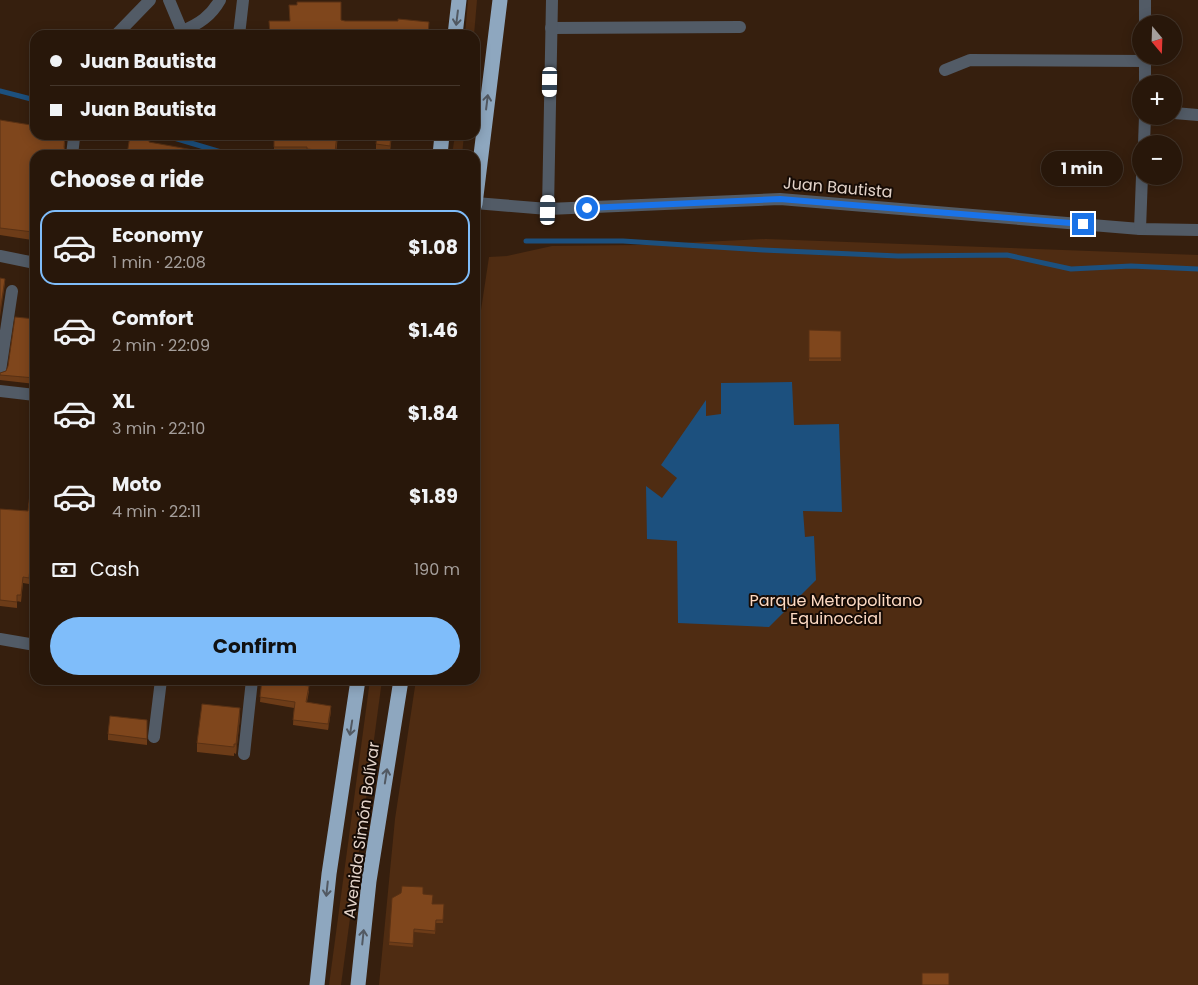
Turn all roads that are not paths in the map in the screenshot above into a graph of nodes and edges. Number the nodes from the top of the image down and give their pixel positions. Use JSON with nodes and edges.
{"nodes":[{"id":1,"x":150,"y":0,"type":"edge"},
{"id":2,"x":169,"y":0,"type":"edge"},
{"id":3,"x":220,"y":0,"type":"edge"},
{"id":4,"x":243,"y":0,"type":"edge"},
{"id":5,"x":459,"y":0,"type":"edge"},
{"id":6,"x":500,"y":0,"type":"edge"},
{"id":7,"x":552,"y":0,"type":"edge"},
{"id":8,"x":1145,"y":0,"type":"edge"},
{"id":9,"x":1145,"y":15,"type":"edge"},
{"id":10,"x":551,"y":28,"type":"junction"},
{"id":11,"x":740,"y":28,"type":"dead end"},
{"id":12,"x":121,"y":30,"type":"edge"},
{"id":13,"x":182,"y":30,"type":"edge"},
{"id":14,"x":188,"y":30,"type":"edge"},
{"id":15,"x":240,"y":30,"type":"edge"},
{"id":16,"x":455,"y":30,"type":"edge"},
{"id":17,"x":1132,"y":59,"type":"edge"},
{"id":18,"x":945,"y":70,"type":"dead end"},
{"id":19,"x":1182,"y":114,"type":"edge"},
{"id":20,"x":1198,"y":115,"type":"edge"},
{"id":21,"x":480,"y":163,"type":"edge"},
{"id":22,"x":1142,"y":185,"type":"edge"},
{"id":23,"x":480,"y":204,"type":"edge"},
{"id":24,"x":548,"y":210,"type":"junction"},
{"id":25,"x":1140,"y":229,"type":"junction"},
{"id":26,"x":1198,"y":230,"type":"edge"},
{"id":27,"x":0,"y":256,"type":"edge"},
{"id":28,"x":30,"y":262,"type":"edge"},
{"id":29,"x":12,"y":292,"type":"dead end"},
{"id":30,"x":0,"y":370,"type":"edge"},
{"id":31,"x":0,"y":391,"type":"edge"},
{"id":32,"x":30,"y":394,"type":"edge"},
{"id":33,"x":0,"y":639,"type":"edge"},
{"id":34,"x":30,"y":644,"type":"edge"},
{"id":35,"x":160,"y":685,"type":"edge"},
{"id":36,"x":251,"y":685,"type":"edge"},
{"id":37,"x":357,"y":685,"type":"edge"},
{"id":38,"x":399,"y":685,"type":"edge"},
{"id":39,"x":154,"y":737,"type":"dead end"},
{"id":40,"x":244,"y":754,"type":"dead end"},
{"id":41,"x":317,"y":985,"type":"edge"},
{"id":42,"x":358,"y":985,"type":"edge"}],
"edges":[{"from":1,"to":12,"type":"street"},
{"from":2,"to":13,"type":"street"},
{"from":3,"to":14,"type":"street"},
{"from":4,"to":15,"type":"street"},
{"from":5,"to":16,"type":"highway","one_way":true},
{"from":21,"to":6,"type":"highway","one_way":true},
{"from":7,"to":10,"type":"street"},
{"from":8,"to":9,"type":"street"},
{"from":10,"to":11,"type":"street"},
{"from":10,"to":24,"type":"street"},
{"from":17,"to":18,"type":"street"},
{"from":19,"to":20,"type":"street"},
{"from":22,"to":25,"type":"street"},
{"from":23,"to":24,"type":"street","name":"Juan Bautista"},
{"from":24,"to":25,"type":"street","name":"Juan Bautista"},
{"from":25,"to":26,"type":"street","name":"Juan Bautista"},
{"from":27,"to":28,"type":"street"},
{"from":29,"to":30,"type":"street"},
{"from":31,"to":32,"type":"street"},
{"from":33,"to":34,"type":"street"},
{"from":35,"to":39,"type":"street"},
{"from":36,"to":40,"type":"street"},
{"from":37,"to":41,"type":"highway","name":"Avenida Simón Bolívar","one_way":true},
{"from":42,"to":38,"type":"highway","name":"Avenida Simón Bolívar","one_way":true}]}
